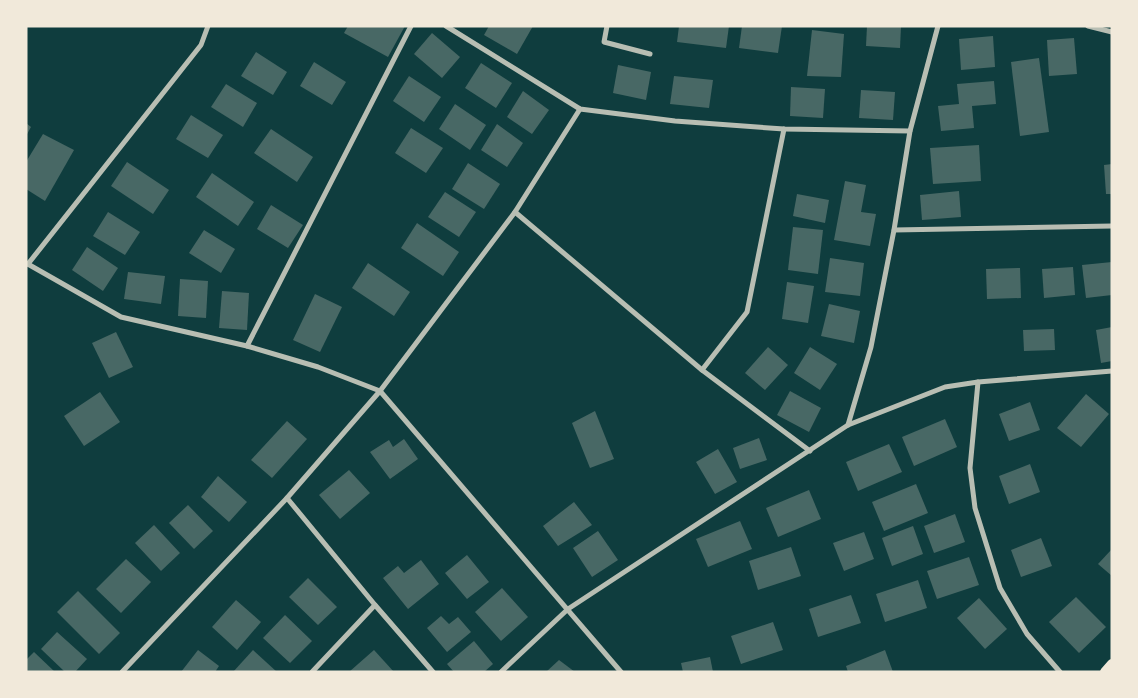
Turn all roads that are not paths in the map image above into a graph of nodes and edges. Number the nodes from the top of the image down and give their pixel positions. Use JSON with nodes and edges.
{"nodes":[{"id":1,"x":208,"y":26,"type":"edge"},
{"id":2,"x":411,"y":26,"type":"edge"},
{"id":3,"x":446,"y":26,"type":"edge"},
{"id":4,"x":607,"y":26,"type":"edge"},
{"id":5,"x":938,"y":26,"type":"edge"},
{"id":6,"x":1088,"y":26,"type":"edge"},
{"id":7,"x":1112,"y":32,"type":"edge"},
{"id":8,"x":650,"y":54,"type":"dead end"},
{"id":9,"x":580,"y":109,"type":"junction"},
{"id":10,"x":784,"y":129,"type":"junction"},
{"id":11,"x":910,"y":131,"type":"junction"},
{"id":12,"x":515,"y":212,"type":"junction"},
{"id":13,"x":1112,"y":226,"type":"edge"},
{"id":14,"x":894,"y":230,"type":"junction"},
{"id":15,"x":27,"y":264,"type":"edge"},
{"id":16,"x":247,"y":346,"type":"junction"},
{"id":17,"x":702,"y":370,"type":"junction"},
{"id":18,"x":1112,"y":371,"type":"edge"},
{"id":19,"x":978,"y":382,"type":"junction"},
{"id":20,"x":380,"y":391,"type":"junction"},
{"id":21,"x":848,"y":426,"type":"junction"},
{"id":22,"x":810,"y":451,"type":"junction"},
{"id":23,"x":287,"y":498,"type":"junction"},
{"id":24,"x":375,"y":605,"type":"junction"},
{"id":25,"x":568,"y":609,"type":"junction"},
{"id":26,"x":1112,"y":664,"type":"edge"},
{"id":27,"x":122,"y":672,"type":"edge"},
{"id":28,"x":312,"y":672,"type":"edge"},
{"id":29,"x":433,"y":672,"type":"edge"},
{"id":30,"x":501,"y":672,"type":"edge"},
{"id":31,"x":621,"y":672,"type":"edge"},
{"id":32,"x":1060,"y":672,"type":"edge"},
{"id":33,"x":1105,"y":672,"type":"edge"}],
"edges":[{"from":1,"to":15,"type":"street"},
{"from":2,"to":16,"type":"street"},
{"from":3,"to":9,"type":"street"},
{"from":4,"to":8,"type":"street"},
{"from":5,"to":11,"type":"street"},
{"from":6,"to":7,"type":"street"},
{"from":9,"to":10,"type":"street"},
{"from":9,"to":12,"type":"street"},
{"from":10,"to":11,"type":"street"},
{"from":10,"to":17,"type":"street"},
{"from":11,"to":14,"type":"street"},
{"from":12,"to":17,"type":"street"},
{"from":12,"to":20,"type":"street"},
{"from":13,"to":14,"type":"street"},
{"from":14,"to":21,"type":"street"},
{"from":15,"to":16,"type":"street"},
{"from":16,"to":20,"type":"street"},
{"from":17,"to":22,"type":"street"},
{"from":18,"to":19,"type":"street"},
{"from":19,"to":21,"type":"street"},
{"from":19,"to":32,"type":"street"},
{"from":20,"to":23,"type":"street"},
{"from":20,"to":25,"type":"street"},
{"from":21,"to":22,"type":"street"},
{"from":22,"to":25,"type":"street"},
{"from":23,"to":24,"type":"street"},
{"from":23,"to":27,"type":"street"},
{"from":24,"to":28,"type":"street"},
{"from":24,"to":29,"type":"street"},
{"from":25,"to":30,"type":"street"},
{"from":25,"to":31,"type":"street"},
{"from":26,"to":33,"type":"main road"}]}
